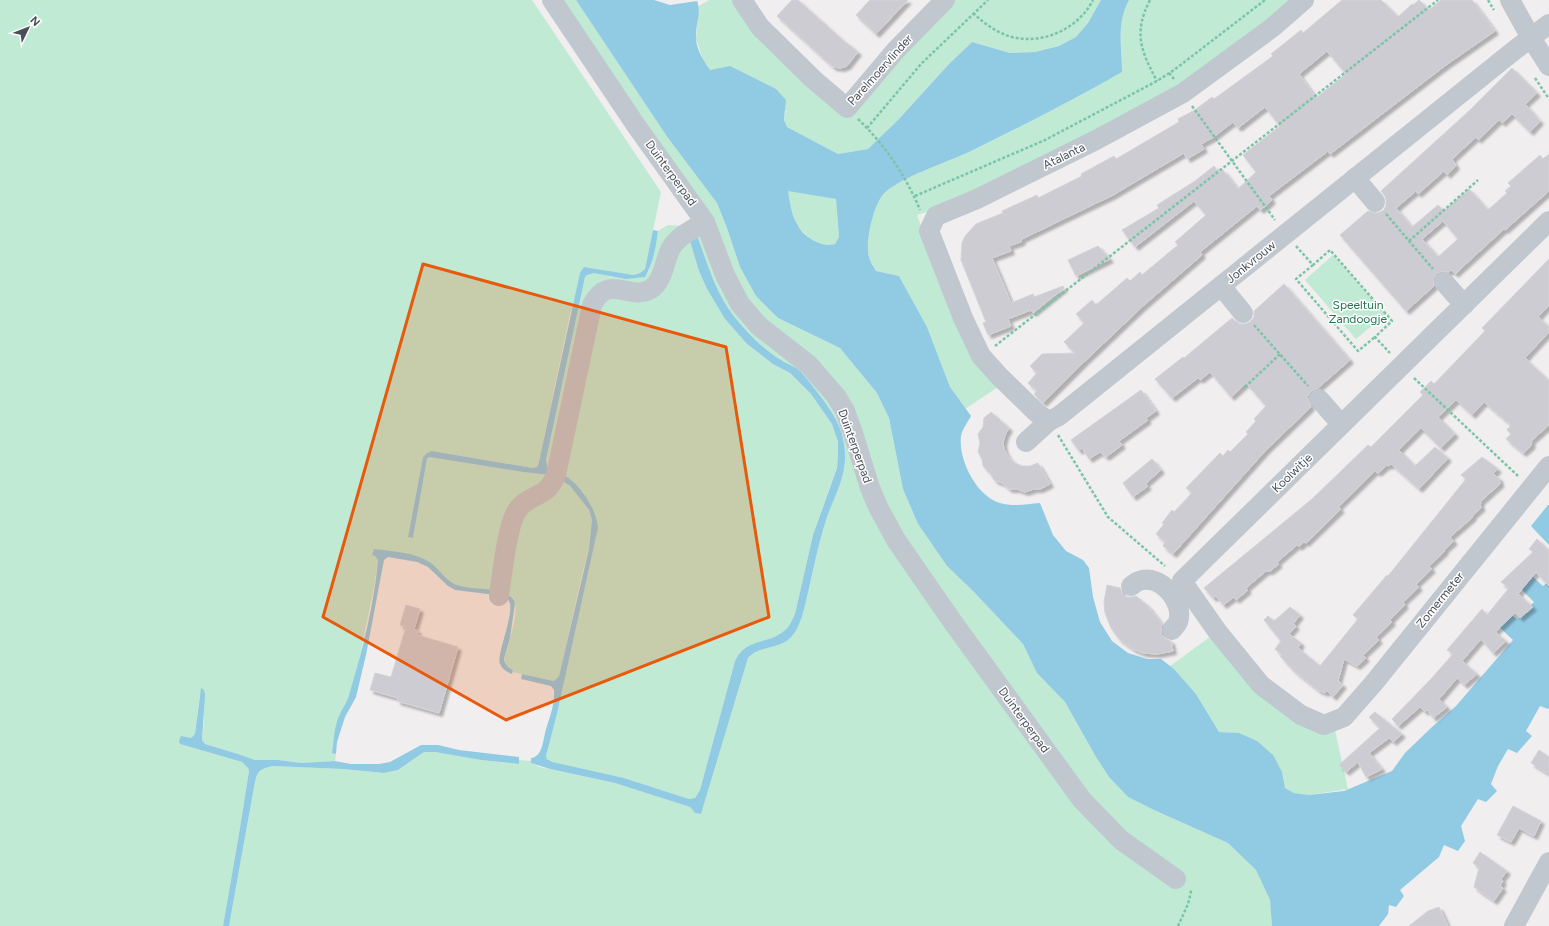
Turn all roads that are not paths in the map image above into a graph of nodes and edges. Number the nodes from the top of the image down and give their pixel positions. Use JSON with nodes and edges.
{"nodes":[{"id":1,"x":552,"y":0,"type":"edge"},
{"id":2,"x":742,"y":0,"type":"edge"},
{"id":3,"x":945,"y":0,"type":"edge"},
{"id":4,"x":1304,"y":0,"type":"edge"},
{"id":5,"x":1510,"y":0,"type":"edge"},
{"id":6,"x":1549,"y":24,"type":"edge"},
{"id":7,"x":1531,"y":38,"type":"junction"},
{"id":8,"x":1549,"y":66,"type":"edge"},
{"id":9,"x":1355,"y":178,"type":"junction"},
{"id":10,"x":1375,"y":202,"type":"road end"},
{"id":11,"x":1549,"y":221,"type":"edge"},
{"id":12,"x":705,"y":222,"type":"junction"},
{"id":13,"x":1444,"y":282,"type":"road end"},
{"id":14,"x":1221,"y":286,"type":"junction"},
{"id":15,"x":1464,"y":305,"type":"junction"},
{"id":16,"x":1244,"y":312,"type":"road end"},
{"id":17,"x":1319,"y":399,"type":"road end"},
{"id":18,"x":1049,"y":421,"type":"junction"},
{"id":19,"x":1341,"y":424,"type":"junction"},
{"id":20,"x":1026,"y":442,"type":"dead end"},
{"id":21,"x":1549,"y":466,"type":"edge"},
{"id":22,"x":1131,"y":586,"type":"dead end"},
{"id":23,"x":1176,"y":586,"type":"junction"},
{"id":24,"x":499,"y":596,"type":"dead end"},
{"id":25,"x":1172,"y":630,"type":"dead end"},
{"id":26,"x":1549,"y":862,"type":"edge"},
{"id":27,"x":1176,"y":880,"type":"road end"},
{"id":28,"x":1514,"y":926,"type":"edge"}],
"edges":[{"from":1,"to":12,"type":"street","name":"Duinterperpad"},
{"from":2,"to":3,"type":"street","name":"Parelmoervlinder"},
{"from":4,"to":18,"type":"street","name":"Atalanta"},
{"from":5,"to":7,"type":"street"},
{"from":6,"to":7,"type":"street","name":"Jonkvrouw"},
{"from":7,"to":8,"type":"street"},
{"from":7,"to":9,"type":"street","name":"Jonkvrouw"},
{"from":9,"to":10,"type":"street"},
{"from":9,"to":14,"type":"street","name":"Jonkvrouw"},
{"from":11,"to":15,"type":"street","name":"Koolwitje"},
{"from":12,"to":24,"type":"street"},
{"from":12,"to":27,"type":"street","name":"Duinterperpad"},
{"from":13,"to":15,"type":"street"},
{"from":14,"to":16,"type":"street"},
{"from":14,"to":18,"type":"street","name":"Jonkvrouw"},
{"from":15,"to":19,"type":"street","name":"Koolwitje"},
{"from":17,"to":19,"type":"street"},
{"from":18,"to":20,"type":"street","name":"Jonkvrouw"},
{"from":19,"to":23,"type":"street","name":"Koolwitje"},
{"from":21,"to":23,"type":"street","name":"Zomermeter"},
{"from":22,"to":23,"type":"street"},
{"from":23,"to":25,"type":"street"},
{"from":26,"to":28,"type":"street"}]}
